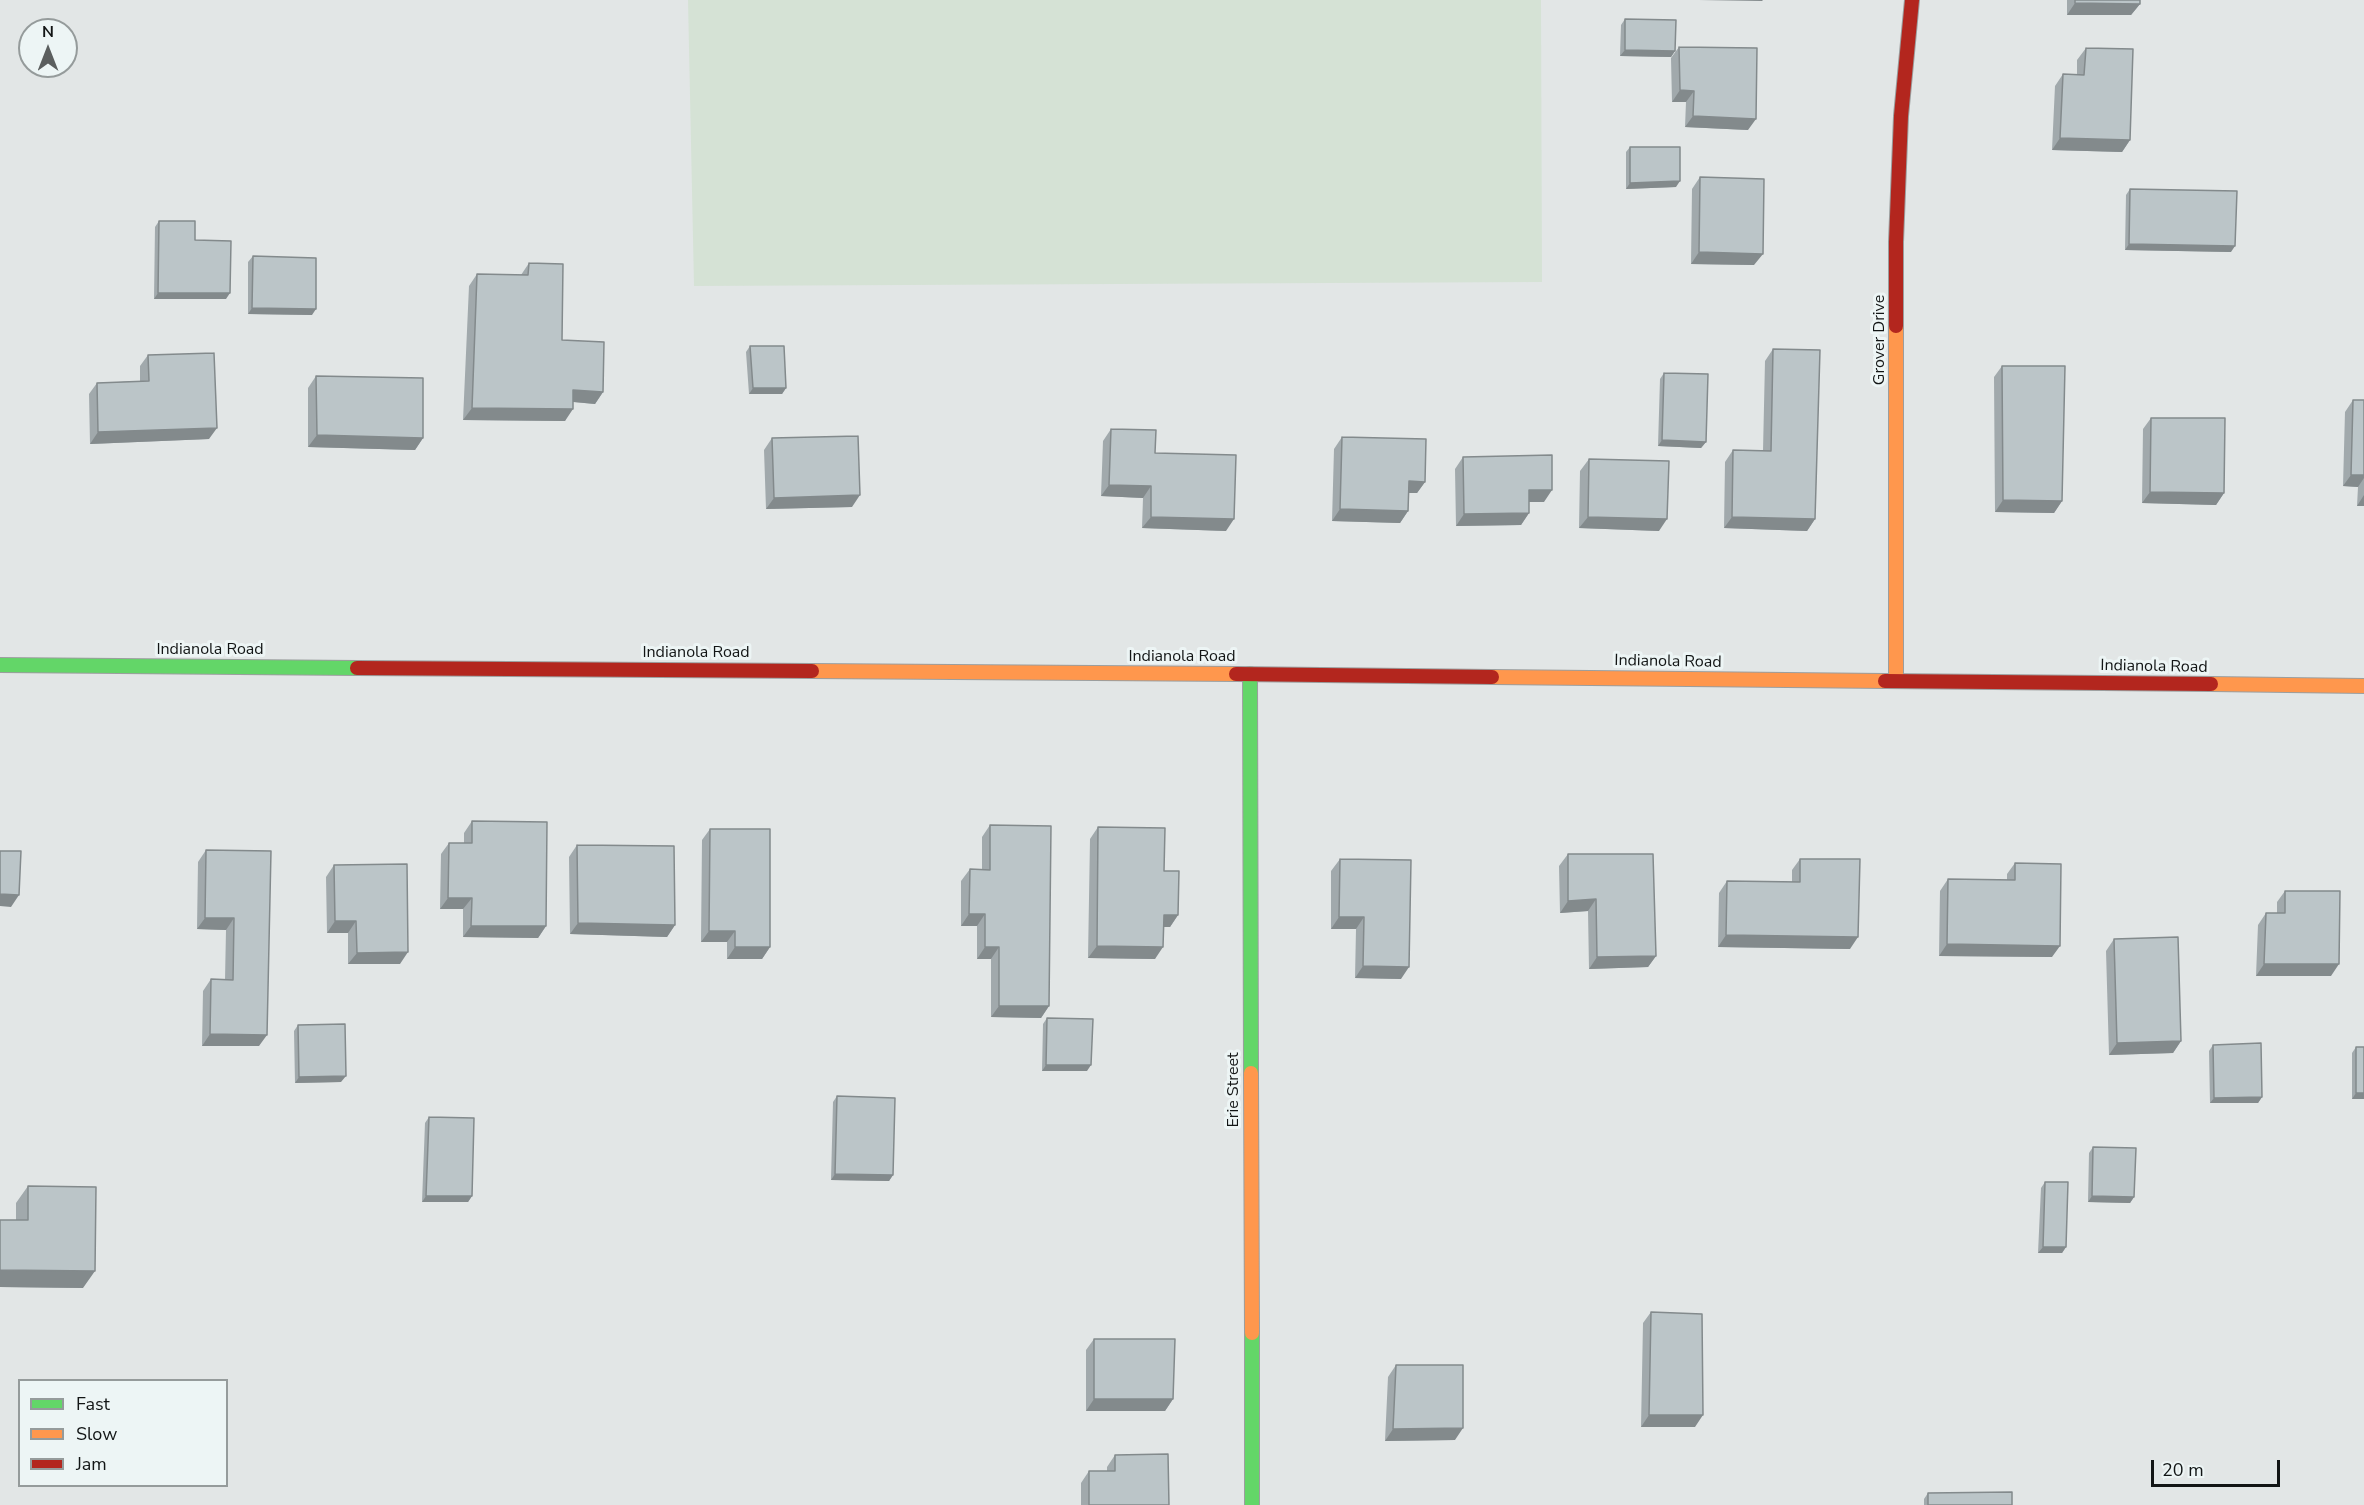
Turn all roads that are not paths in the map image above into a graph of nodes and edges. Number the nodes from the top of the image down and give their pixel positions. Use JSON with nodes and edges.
{"nodes":[{"id":1,"x":1912,"y":0,"type":"edge"},
{"id":2,"x":0,"y":665,"type":"edge"},
{"id":3,"x":1250,"y":674,"type":"junction"},
{"id":4,"x":1896,"y":681,"type":"junction"},
{"id":5,"x":2364,"y":686,"type":"edge"},
{"id":6,"x":1252,"y":1505,"type":"edge"}],
"edges":[{"from":1,"to":4,"type":"street","name":"Grover Drive"},
{"from":2,"to":3,"type":"street","name":"Indianola Road"},
{"from":3,"to":4,"type":"street","name":"Indianola Road"},
{"from":3,"to":6,"type":"street","name":"Erie Street"},
{"from":4,"to":5,"type":"street","name":"Indianola Road"}]}
